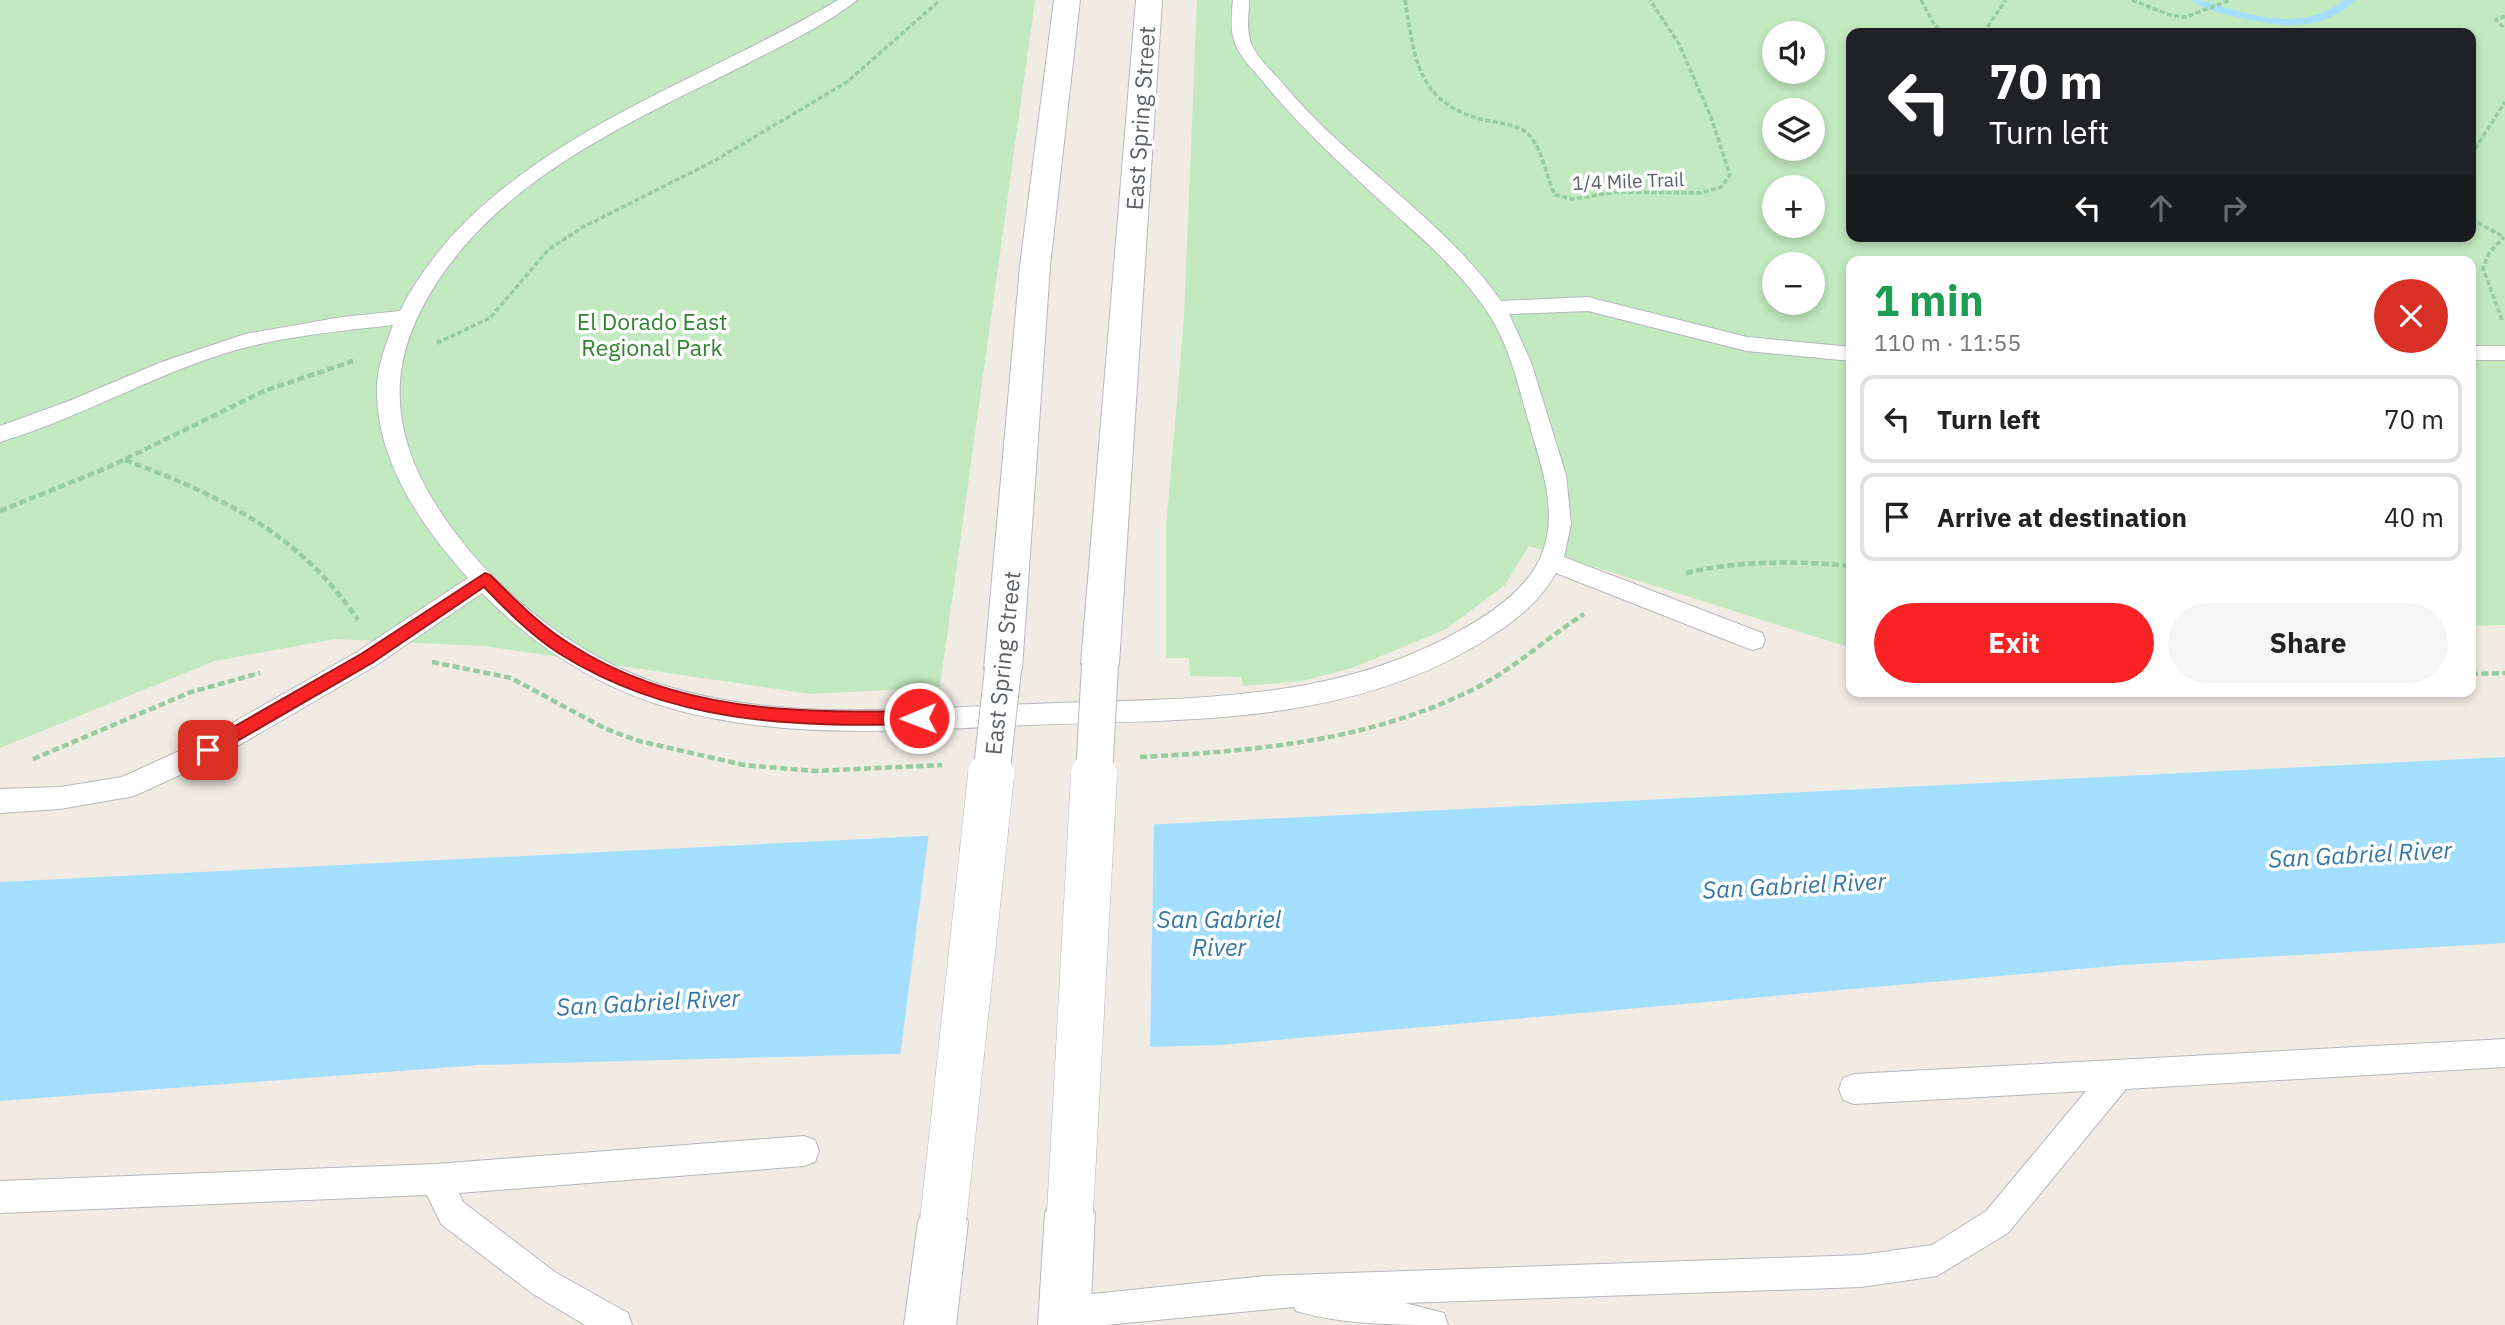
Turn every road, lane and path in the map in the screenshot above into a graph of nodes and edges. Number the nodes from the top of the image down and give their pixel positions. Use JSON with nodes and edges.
{"nodes":[{"id":1,"x":849,"y":0,"type":"edge"},
{"id":2,"x":940,"y":0,"type":"edge"},
{"id":3,"x":1067,"y":0,"type":"edge"},
{"id":4,"x":1149,"y":0,"type":"edge"},
{"id":5,"x":1241,"y":0,"type":"edge"},
{"id":6,"x":1405,"y":0,"type":"edge"},
{"id":7,"x":1650,"y":0,"type":"edge"},
{"id":8,"x":1921,"y":0,"type":"edge"},
{"id":9,"x":2006,"y":0,"type":"edge"},
{"id":10,"x":2132,"y":0,"type":"edge"},
{"id":11,"x":2230,"y":0,"type":"edge"},
{"id":12,"x":2505,"y":16,"type":"edge"},
{"id":13,"x":1938,"y":28,"type":"edge"},
{"id":14,"x":1986,"y":28,"type":"edge"},
{"id":15,"x":2505,"y":29,"type":"edge"},
{"id":16,"x":2505,"y":102,"type":"edge"},
{"id":17,"x":2476,"y":147,"type":"edge"},
{"id":18,"x":2476,"y":222,"type":"edge"},
{"id":19,"x":2504,"y":237,"type":"edge"},
{"id":20,"x":1496,"y":308,"type":"junction"},
{"id":21,"x":408,"y":317,"type":"junction"},
{"id":22,"x":2505,"y":328,"type":"edge"},
{"id":23,"x":430,"y":345,"type":"dead end"},
{"id":24,"x":1846,"y":353,"type":"edge"},
{"id":25,"x":2476,"y":353,"type":"edge"},
{"id":26,"x":2505,"y":353,"type":"edge"},
{"id":27,"x":365,"y":358,"type":"dead end"},
{"id":28,"x":0,"y":434,"type":"edge"},
{"id":29,"x":124,"y":460,"type":"junction"},
{"id":30,"x":0,"y":510,"type":"edge"},
{"id":31,"x":1552,"y":562,"type":"junction"},
{"id":32,"x":485,"y":579,"type":"junction"},
{"id":33,"x":1753,"y":640,"type":"dead end"},
{"id":34,"x":366,"y":659,"type":"junction"},
{"id":35,"x":2505,"y":673,"type":"edge"},
{"id":36,"x":2476,"y":674,"type":"edge"},
{"id":37,"x":0,"y":801,"type":"edge"},
{"id":38,"x":2505,"y":1053,"type":"edge"},
{"id":39,"x":2119,"y":1074,"type":"junction"},
{"id":40,"x":1854,"y":1089,"type":"dead end"},
{"id":41,"x":804,"y":1151,"type":"dead end"},
{"id":42,"x":436,"y":1179,"type":"junction"},
{"id":43,"x":0,"y":1198,"type":"edge"},
{"id":44,"x":1265,"y":1292,"type":"junction"},
{"id":45,"x":1064,"y":1319,"type":"edge"},
{"id":46,"x":616,"y":1325,"type":"edge"},
{"id":47,"x":930,"y":1325,"type":"edge"},
{"id":48,"x":1432,"y":1325,"type":"edge"}],
"edges":[{"from":1,"to":21,"type":"lane"},
{"from":2,"to":23,"type":"path"},
{"from":3,"to":47,"type":"main road","name":"East Spring Street","bridge":true},
{"from":4,"to":45,"type":"main road","name":"East Spring Street","bridge":true},
{"from":5,"to":20,"type":"lane"},
{"from":6,"to":7,"type":"path","name":"1/4 Mile Trail"},
{"from":8,"to":13,"type":"path"},
{"from":9,"to":14,"type":"path"},
{"from":10,"to":11,"type":"path"},
{"from":12,"to":15,"type":"path"},
{"from":16,"to":17,"type":"path"},
{"from":18,"to":19,"type":"path"},
{"from":19,"to":22,"type":"path"},
{"from":20,"to":24,"type":"lane"},
{"from":20,"to":31,"type":"lane"},
{"from":21,"to":28,"type":"lane"},
{"from":21,"to":32,"type":"lane"},
{"from":25,"to":26,"type":"lane"},
{"from":27,"to":29,"type":"path"},
{"from":29,"to":30,"type":"path"},
{"from":29,"to":34,"type":"path"},
{"from":31,"to":32,"type":"lane"},
{"from":31,"to":33,"type":"lane"},
{"from":32,"to":34,"type":"lane"},
{"from":34,"to":37,"type":"lane"},
{"from":35,"to":36,"type":"path"},
{"from":38,"to":39,"type":"lane"},
{"from":39,"to":40,"type":"lane"},
{"from":39,"to":44,"type":"lane"},
{"from":41,"to":42,"type":"lane"},
{"from":42,"to":43,"type":"lane"},
{"from":42,"to":46,"type":"lane"},
{"from":44,"to":45,"type":"lane"},
{"from":44,"to":48,"type":"lane"}]}
